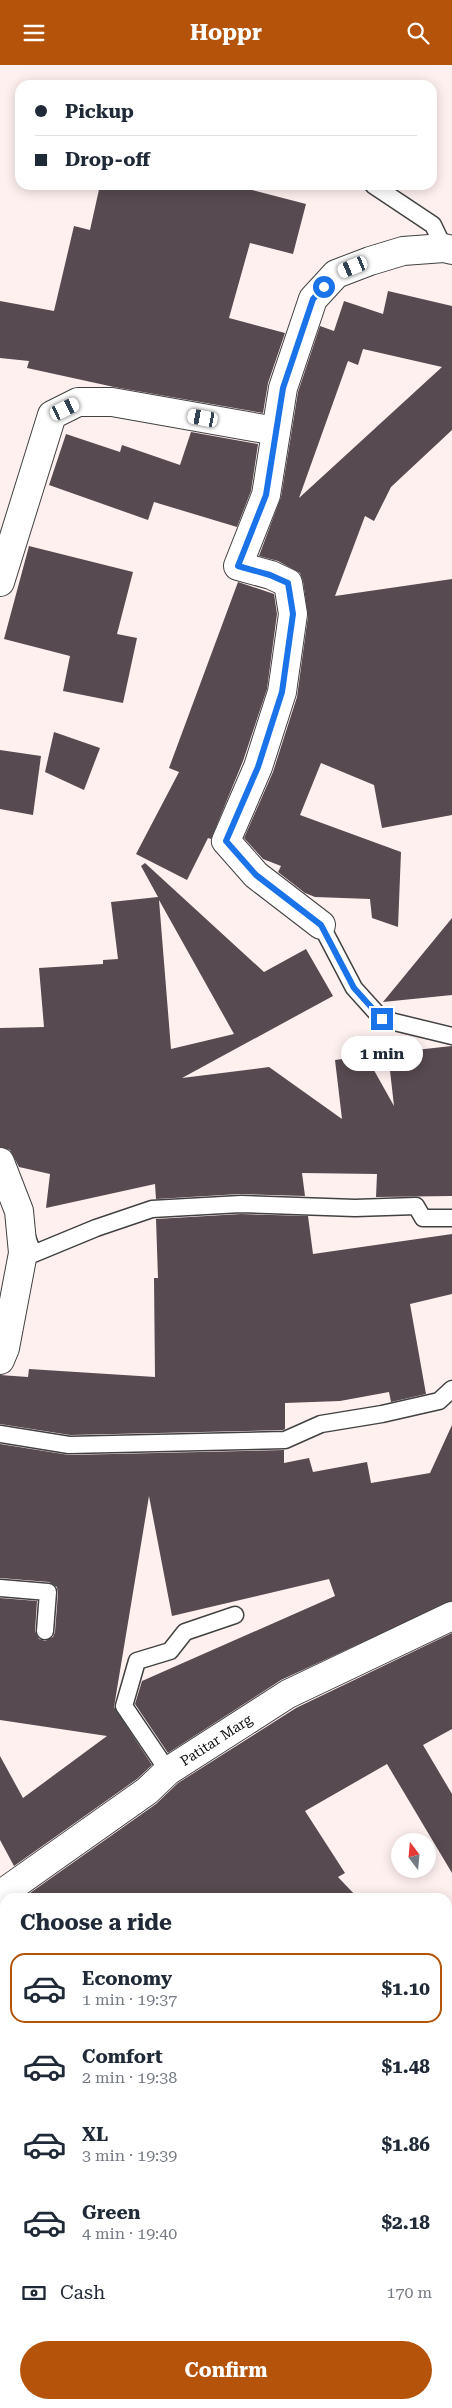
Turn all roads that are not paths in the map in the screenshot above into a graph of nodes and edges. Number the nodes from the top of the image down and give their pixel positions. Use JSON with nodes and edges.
{"nodes":[{"id":1,"x":380,"y":190,"type":"edge"},
{"id":2,"x":448,"y":249,"type":"edge"},
{"id":3,"x":276,"y":431,"type":"junction"},
{"id":4,"x":0,"y":582,"type":"edge"},
{"id":5,"x":321,"y":925,"type":"joint"},
{"id":6,"x":452,"y":1036,"type":"edge"},
{"id":7,"x":0,"y":1162,"type":"edge"},
{"id":8,"x":19,"y":1211,"type":"junction"},
{"id":9,"x":452,"y":1218,"type":"edge"},
{"id":10,"x":0,"y":1360,"type":"edge"},
{"id":11,"x":452,"y":1389,"type":"edge"},
{"id":12,"x":0,"y":1434,"type":"edge"},
{"id":13,"x":0,"y":1588,"type":"edge"},
{"id":14,"x":235,"y":1615,"type":"dead end"},
{"id":15,"x":452,"y":1616,"type":"edge"},
{"id":16,"x":45,"y":1631,"type":"dead end"},
{"id":17,"x":168,"y":1771,"type":"junction"},
{"id":18,"x":3,"y":1893,"type":"edge"}],
"edges":[{"from":1,"to":2,"type":"lane"},
{"from":2,"to":3,"type":"street"},
{"from":3,"to":4,"type":"street"},
{"from":3,"to":5,"type":"street"},
{"from":5,"to":6,"type":"lane"},
{"from":7,"to":8,"type":"street"},
{"from":8,"to":9,"type":"lane"},
{"from":8,"to":10,"type":"street"},
{"from":11,"to":12,"type":"lane"},
{"from":13,"to":16,"type":"lane"},
{"from":14,"to":17,"type":"lane"},
{"from":15,"to":17,"type":"street","name":"Patitar Marg"},
{"from":17,"to":18,"type":"street","name":"Patitar Marg"}]}
